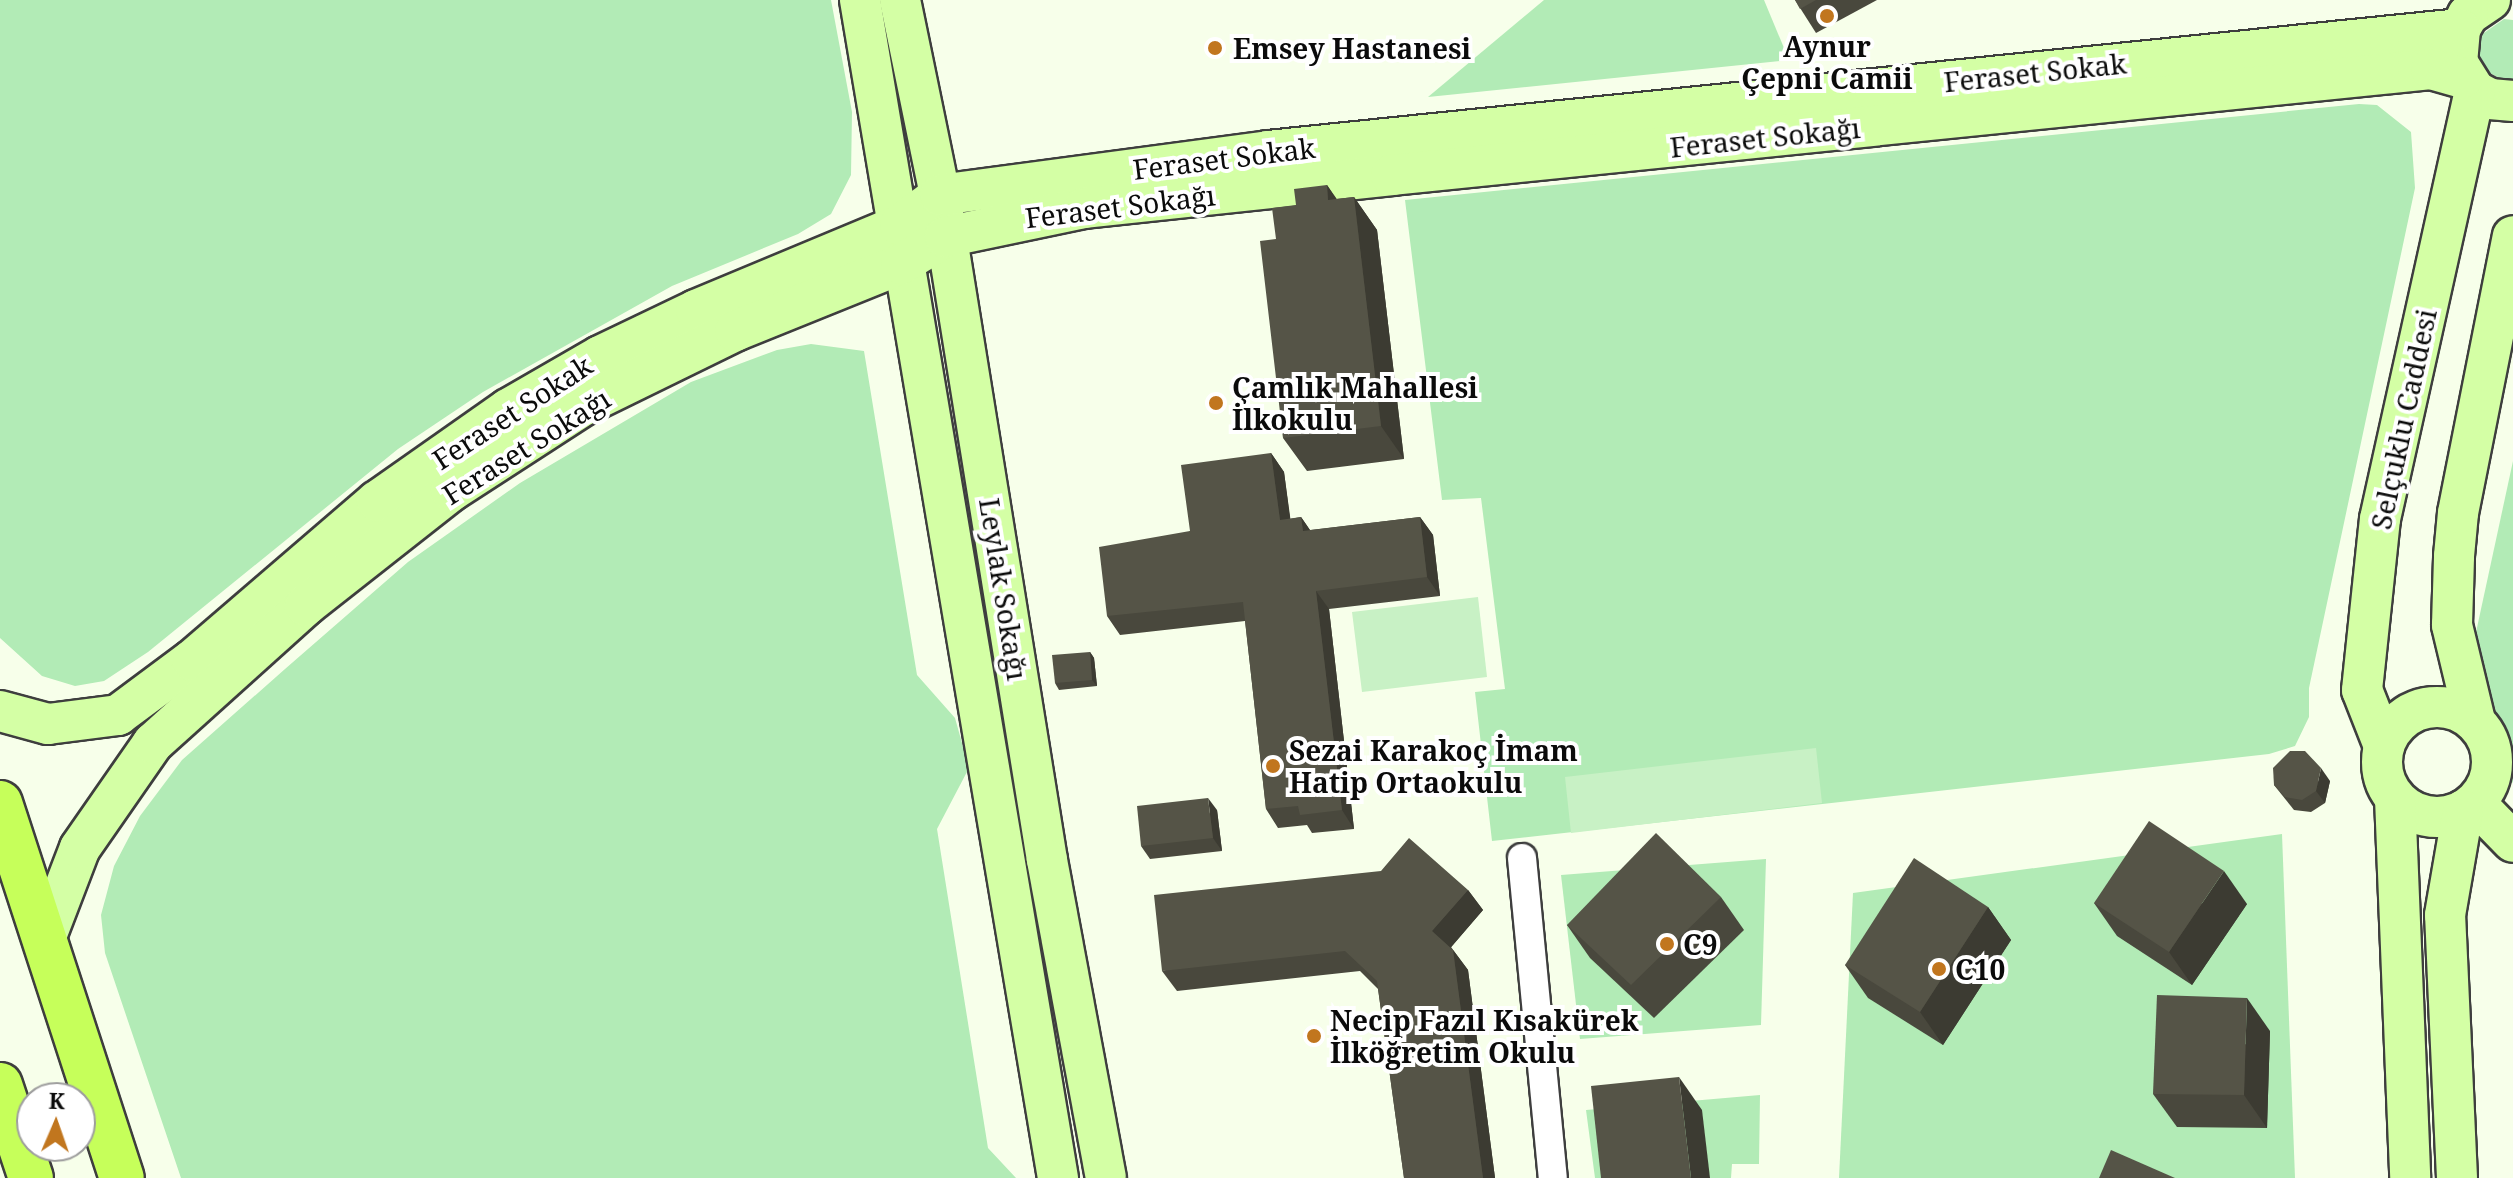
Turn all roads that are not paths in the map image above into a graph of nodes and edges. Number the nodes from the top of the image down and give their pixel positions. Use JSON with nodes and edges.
{"nodes":[{"id":1,"x":860,"y":0,"type":"edge"},
{"id":2,"x":900,"y":0,"type":"edge"},
{"id":3,"x":2463,"y":13,"type":"edge"},
{"id":4,"x":2469,"y":84,"type":"junction"},
{"id":5,"x":2513,"y":101,"type":"edge"},
{"id":6,"x":940,"y":195,"type":"junction"},
{"id":7,"x":900,"y":225,"type":"junction"},
{"id":8,"x":2513,"y":236,"type":"edge"},
{"id":9,"x":945,"y":237,"type":"junction"},
{"id":10,"x":901,"y":264,"type":"junction"},
{"id":11,"x":0,"y":711,"type":"edge"},
{"id":12,"x":2384,"y":746,"type":"junction"},
{"id":13,"x":2493,"y":747,"type":"edge"},
{"id":14,"x":2395,"y":798,"type":"junction"},
{"id":15,"x":0,"y":803,"type":"edge"},
{"id":16,"x":2469,"y":807,"type":"junction"},
{"id":17,"x":2513,"y":842,"type":"edge"},
{"id":18,"x":1522,"y":858,"type":"dead end"},
{"id":19,"x":45,"y":939,"type":"junction"},
{"id":20,"x":0,"y":1085,"type":"edge"},
{"id":21,"x":31,"y":1178,"type":"edge"},
{"id":22,"x":122,"y":1178,"type":"edge"},
{"id":23,"x":1058,"y":1178,"type":"edge"},
{"id":24,"x":1106,"y":1178,"type":"edge"},
{"id":25,"x":1553,"y":1178,"type":"edge"},
{"id":26,"x":2410,"y":1178,"type":"edge"},
{"id":27,"x":2457,"y":1178,"type":"edge"}],
"edges":[{"from":1,"to":7,"type":"street","name":"Leylak Sokağı"},
{"from":2,"to":6,"type":"street","name":"Leylak Sokağı"},
{"from":3,"to":4,"type":"street","name":"Selçuklu Caddesi"},
{"from":3,"to":6,"type":"street","name":"Feraset Sokak"},
{"from":4,"to":5,"type":"street","name":"Feraset Sokağı"},
{"from":4,"to":9,"type":"street","name":"Feraset Sokağı"},
{"from":4,"to":12,"type":"street","name":"Selçuklu Caddesi"},
{"from":6,"to":7,"type":"street","name":"Feraset Sokak"},
{"from":6,"to":9,"type":"street","name":"Leylak Sokağı"},
{"from":7,"to":10,"type":"street","name":"Leylak Sokağı"},
{"from":7,"to":11,"type":"street","name":"Feraset Sokak"},
{"from":8,"to":13,"type":"street"},
{"from":9,"to":10,"type":"street","name":"Feraset Sokağı"},
{"from":9,"to":24,"type":"street","name":"Leylak Sokağı"},
{"from":10,"to":19,"type":"street","name":"Feraset Sokağı"},
{"from":10,"to":23,"type":"street","name":"Leylak Sokağı"},
{"from":12,"to":13,"type":"street"},
{"from":12,"to":14,"type":"street"},
{"from":13,"to":16,"type":"street"},
{"from":14,"to":16,"type":"street"},
{"from":14,"to":26,"type":"street"},
{"from":15,"to":19,"type":"main road"},
{"from":16,"to":17,"type":"street"},
{"from":16,"to":27,"type":"street"},
{"from":18,"to":25,"type":"street"},
{"from":19,"to":22,"type":"main road"},
{"from":20,"to":21,"type":"main road"}]}
